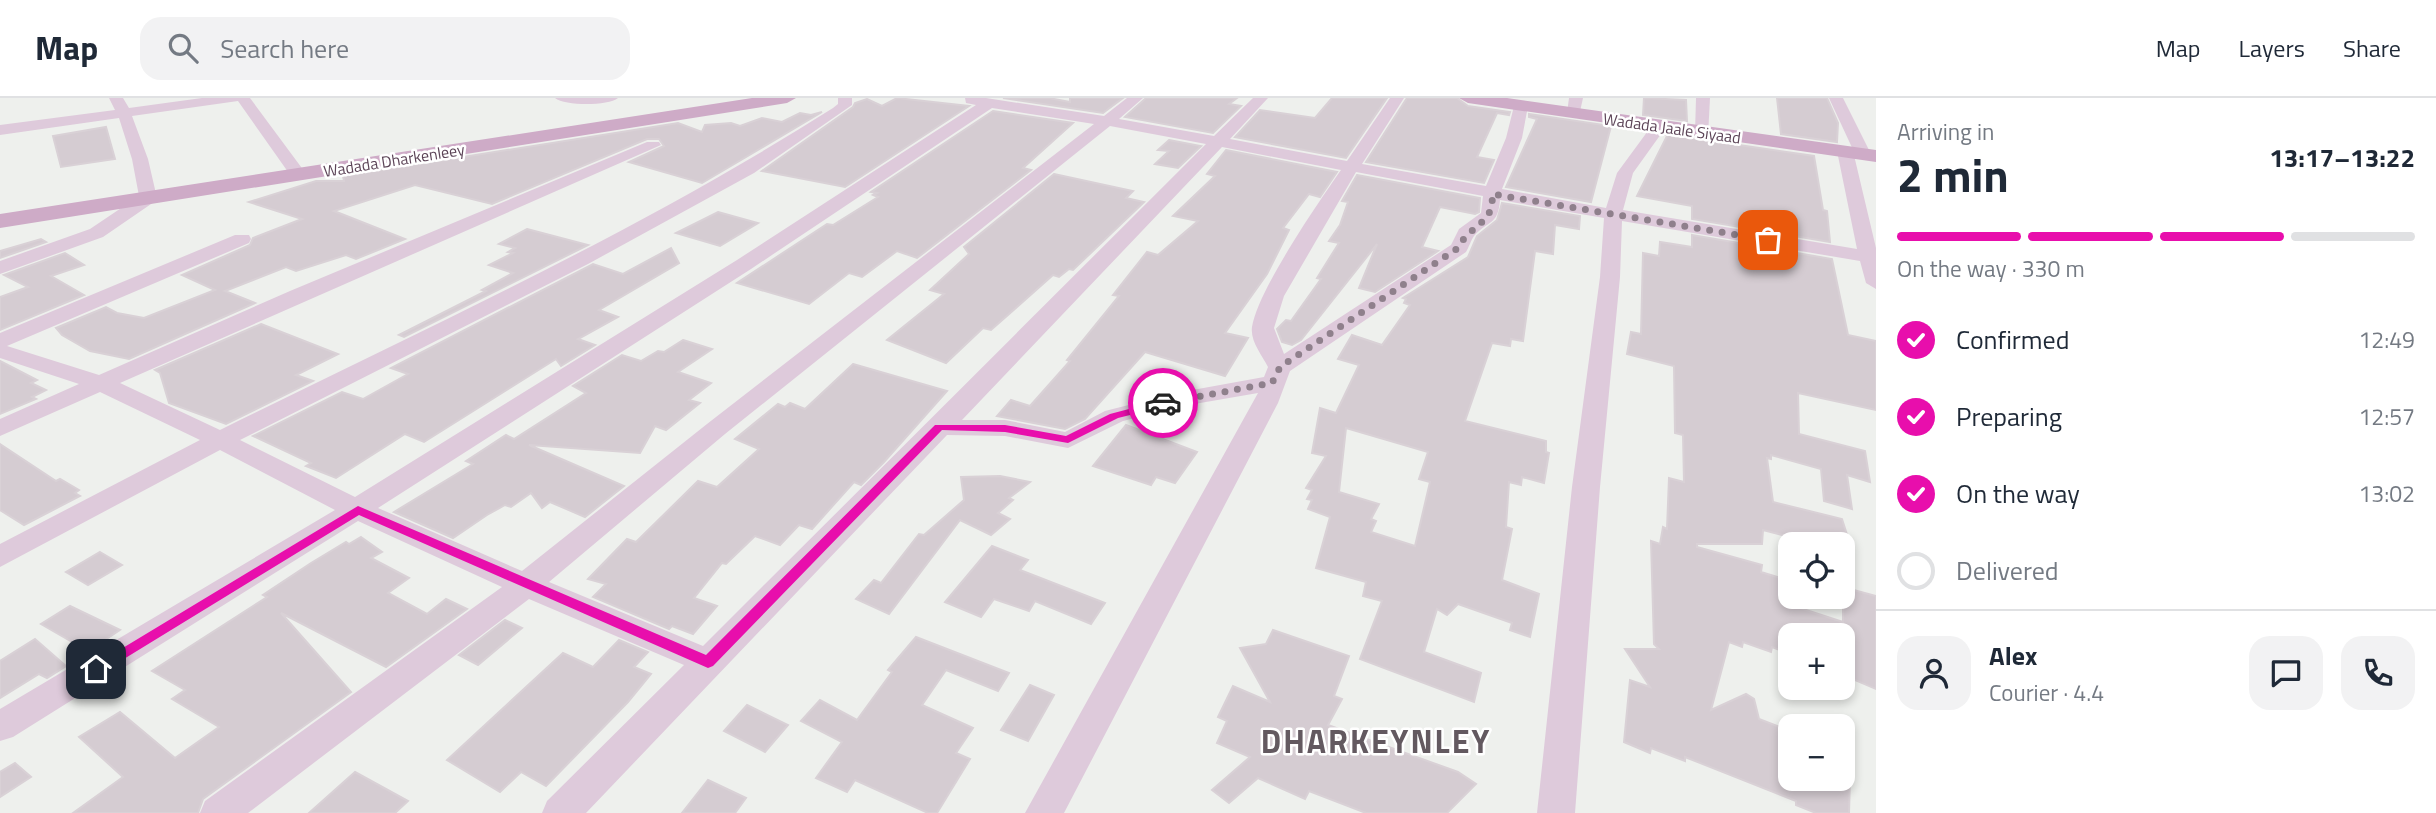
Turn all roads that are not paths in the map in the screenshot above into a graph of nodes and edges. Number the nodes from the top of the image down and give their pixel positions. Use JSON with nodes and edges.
{"nodes":[{"id":1,"x":116,"y":98,"type":"edge"},
{"id":2,"x":233,"y":98,"type":"edge"},
{"id":3,"x":243,"y":98,"type":"edge"},
{"id":4,"x":562,"y":98,"type":"edge"},
{"id":5,"x":611,"y":98,"type":"edge"},
{"id":6,"x":787,"y":98,"type":"edge"},
{"id":7,"x":845,"y":98,"type":"edge"},
{"id":8,"x":1136,"y":98,"type":"edge"},
{"id":9,"x":1261,"y":98,"type":"edge"},
{"id":10,"x":1397,"y":98,"type":"edge"},
{"id":11,"x":1468,"y":98,"type":"edge"},
{"id":12,"x":1703,"y":98,"type":"edge"},
{"id":13,"x":1836,"y":98,"type":"edge"},
{"id":14,"x":976,"y":101,"type":"edge"},
{"id":15,"x":1521,"y":106,"type":"junction"},
{"id":16,"x":1575,"y":106,"type":"edge"},
{"id":17,"x":125,"y":113,"type":"junction"},
{"id":18,"x":1106,"y":121,"type":"junction"},
{"id":19,"x":1658,"y":127,"type":"junction"},
{"id":20,"x":0,"y":130,"type":"edge"},
{"id":21,"x":1703,"y":133,"type":"junction"},
{"id":22,"x":1218,"y":142,"type":"junction"},
{"id":23,"x":653,"y":145,"type":"dead end"},
{"id":24,"x":1861,"y":154,"type":"edge"},
{"id":25,"x":1352,"y":167,"type":"junction"},
{"id":26,"x":299,"y":175,"type":"junction"},
{"id":27,"x":1492,"y":194,"type":"junction"},
{"id":28,"x":148,"y":198,"type":"junction"},
{"id":29,"x":1613,"y":213,"type":"junction"},
{"id":30,"x":0,"y":220,"type":"edge"},
{"id":31,"x":242,"y":239,"type":"dead end"},
{"id":32,"x":1871,"y":257,"type":"edge"},
{"id":33,"x":0,"y":268,"type":"edge"},
{"id":34,"x":1876,"y":283,"type":"edge"},
{"id":35,"x":0,"y":341,"type":"edge"},
{"id":36,"x":0,"y":351,"type":"edge"},
{"id":37,"x":1276,"y":375,"type":"junction"},
{"id":38,"x":97,"y":383,"type":"junction"},
{"id":39,"x":939,"y":427,"type":"junction"},
{"id":40,"x":0,"y":428,"type":"edge"},
{"id":41,"x":221,"y":439,"type":"junction"},
{"id":42,"x":358,"y":510,"type":"junction"},
{"id":43,"x":0,"y":557,"type":"edge"},
{"id":44,"x":527,"y":584,"type":"junction"},
{"id":45,"x":708,"y":662,"type":"junction"},
{"id":46,"x":0,"y":727,"type":"edge"},
{"id":47,"x":219,"y":813,"type":"edge"},
{"id":48,"x":561,"y":813,"type":"edge"},
{"id":49,"x":1044,"y":813,"type":"edge"},
{"id":50,"x":1556,"y":813,"type":"edge"}],
"edges":[{"from":1,"to":17,"type":"street"},
{"from":2,"to":17,"type":"street"},
{"from":3,"to":26,"type":"street"},
{"from":4,"to":5,"type":"street"},
{"from":6,"to":26,"type":"main road","name":"Wadada Dharkenleey"},
{"from":7,"to":41,"type":"street"},
{"from":8,"to":18,"type":"street"},
{"from":9,"to":22,"type":"street"},
{"from":10,"to":25,"type":"street"},
{"from":11,"to":15,"type":"main road","name":"Wadada Jaale Siyaad"},
{"from":12,"to":21,"type":"street"},
{"from":13,"to":24,"type":"street"},
{"from":14,"to":18,"type":"street"},
{"from":14,"to":42,"type":"street"},
{"from":15,"to":16,"type":"main road","name":"Wadada Jaale Siyaad"},
{"from":15,"to":27,"type":"street"},
{"from":16,"to":19,"type":"main road","name":"Wadada Jaale Siyaad"},
{"from":17,"to":20,"type":"street"},
{"from":17,"to":28,"type":"street"},
{"from":18,"to":22,"type":"street"},
{"from":18,"to":44,"type":"street"},
{"from":19,"to":21,"type":"main road","name":"Wadada Jaale Siyaad"},
{"from":19,"to":29,"type":"street"},
{"from":21,"to":24,"type":"main road","name":"Wadada Jaale Siyaad"},
{"from":22,"to":25,"type":"street"},
{"from":22,"to":39,"type":"street"},
{"from":23,"to":38,"type":"street"},
{"from":24,"to":32,"type":"street"},
{"from":25,"to":27,"type":"street"},
{"from":25,"to":37,"type":"street"},
{"from":26,"to":28,"type":"main road","name":"Wadada Dharkenleey"},
{"from":27,"to":29,"type":"street"},
{"from":27,"to":37,"type":"street"},
{"from":28,"to":30,"type":"main road","name":"Wadada Dharkenleey"},
{"from":28,"to":33,"type":"street"},
{"from":29,"to":32,"type":"street"},
{"from":29,"to":50,"type":"street"},
{"from":31,"to":35,"type":"street"},
{"from":32,"to":34,"type":"street"},
{"from":36,"to":38,"type":"street"},
{"from":37,"to":39,"type":"street"},
{"from":37,"to":49,"type":"street"},
{"from":38,"to":40,"type":"street"},
{"from":38,"to":41,"type":"street"},
{"from":39,"to":45,"type":"street"},
{"from":41,"to":42,"type":"street"},
{"from":41,"to":43,"type":"street"},
{"from":42,"to":44,"type":"street"},
{"from":42,"to":46,"type":"street"},
{"from":44,"to":45,"type":"street"},
{"from":44,"to":47,"type":"street"},
{"from":45,"to":48,"type":"street"}]}
